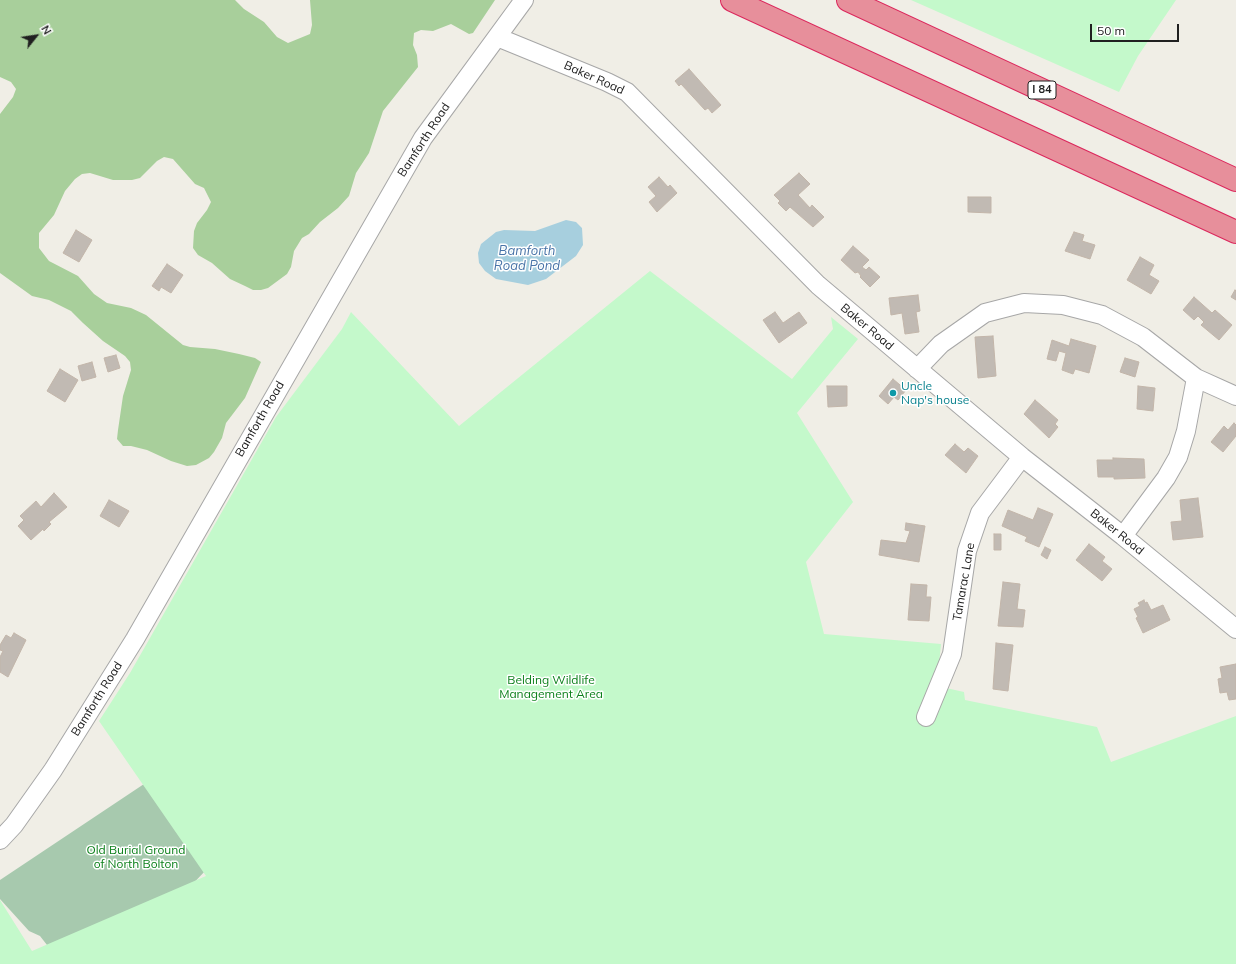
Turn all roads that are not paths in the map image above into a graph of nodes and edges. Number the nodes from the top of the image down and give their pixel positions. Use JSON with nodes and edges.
{"nodes":[{"id":1,"x":524,"y":0,"type":"edge"},
{"id":2,"x":732,"y":0,"type":"edge"},
{"id":3,"x":848,"y":0,"type":"edge"},
{"id":4,"x":497,"y":37,"type":"junction"},
{"id":5,"x":1236,"y":180,"type":"edge"},
{"id":6,"x":1236,"y":232,"type":"edge"},
{"id":7,"x":917,"y":369,"type":"junction"},
{"id":8,"x":1196,"y":378,"type":"junction"},
{"id":9,"x":1236,"y":396,"type":"edge"},
{"id":10,"x":1022,"y":457,"type":"junction"},
{"id":11,"x":1123,"y":536,"type":"junction"},
{"id":12,"x":1236,"y":629,"type":"edge"},
{"id":13,"x":926,"y":717,"type":"dead end"},
{"id":14,"x":0,"y":840,"type":"edge"}],
"edges":[{"from":1,"to":4,"type":"street","name":"Bamforth Road"},
{"from":2,"to":6,"type":"highway"},
{"from":3,"to":5,"type":"highway","number":"I 84"},
{"from":4,"to":7,"type":"street","name":"Baker Road"},
{"from":4,"to":14,"type":"street","name":"Bamforth Road"},
{"from":7,"to":8,"type":"street"},
{"from":7,"to":10,"type":"street","name":"Baker Road"},
{"from":8,"to":9,"type":"street"},
{"from":8,"to":11,"type":"street"},
{"from":10,"to":11,"type":"street","name":"Baker Road"},
{"from":10,"to":13,"type":"street","name":"Tamarac Lane"},
{"from":11,"to":12,"type":"street","name":"Baker Road"}]}
